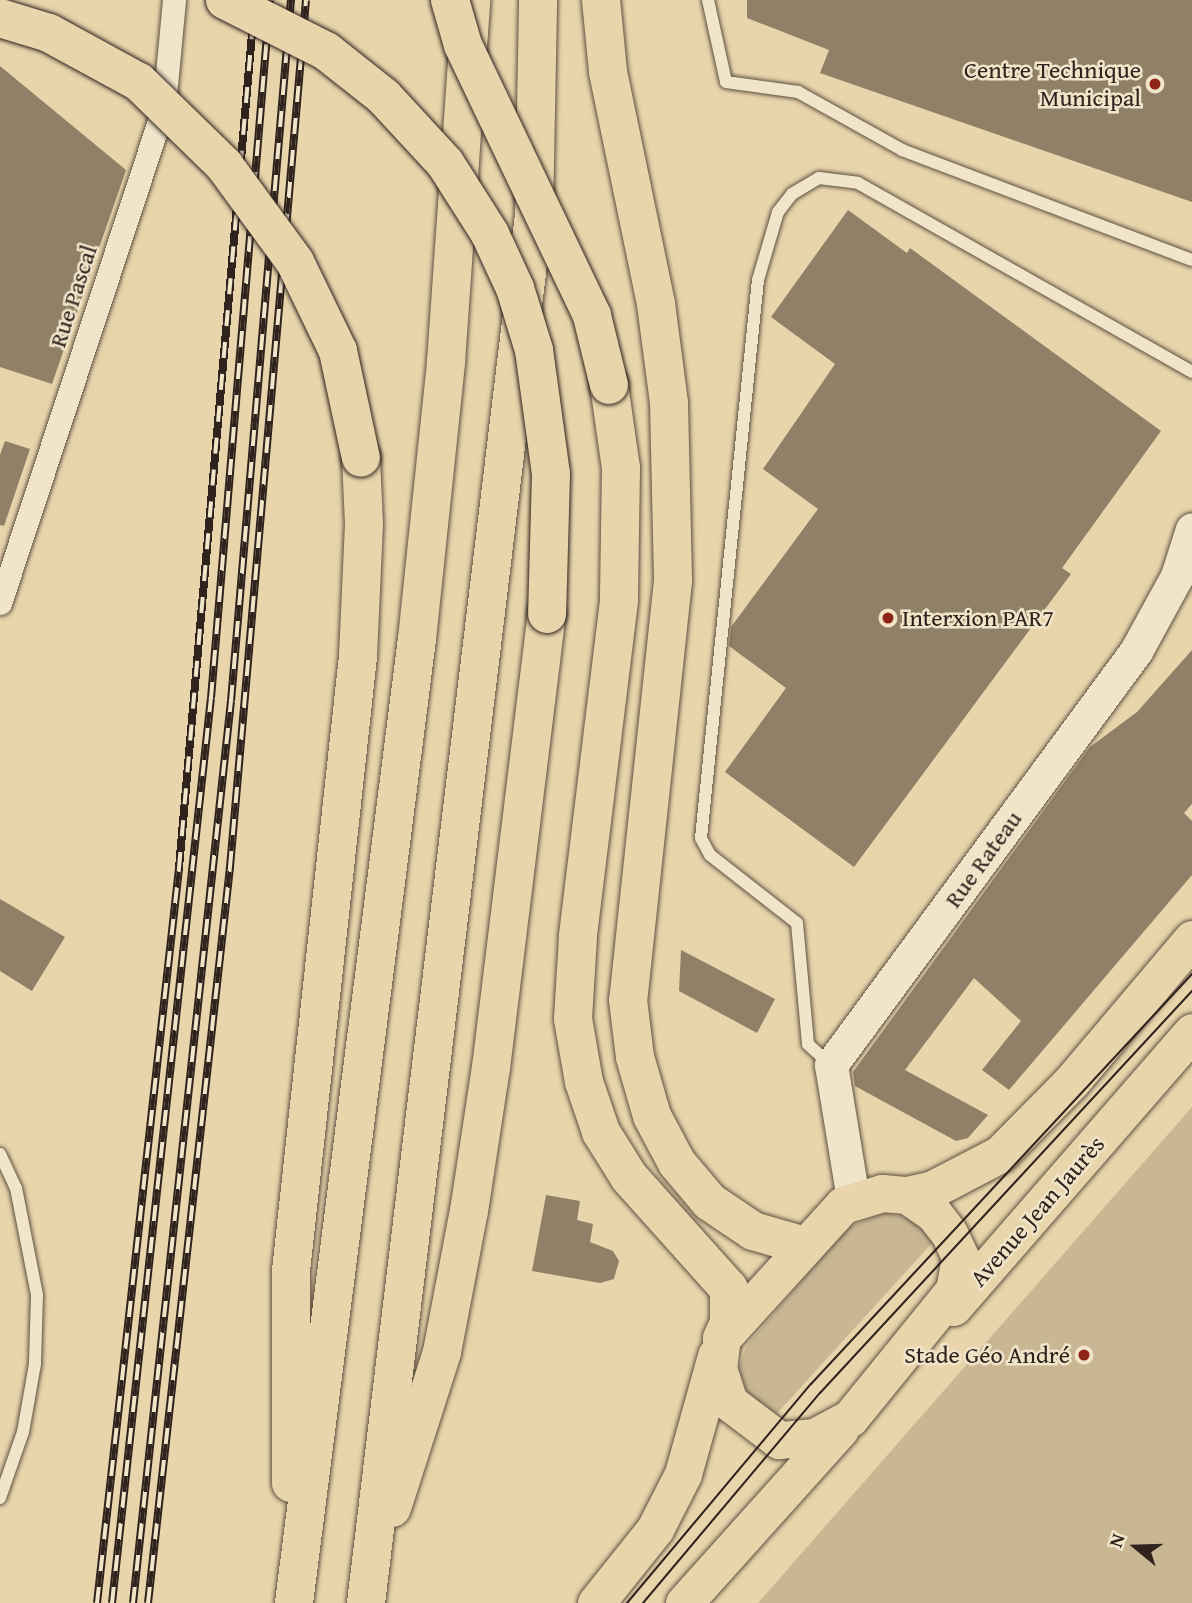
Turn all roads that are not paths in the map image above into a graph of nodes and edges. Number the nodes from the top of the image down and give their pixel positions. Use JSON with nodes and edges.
{"nodes":[{"id":1,"x":174,"y":0,"type":"edge"},
{"id":2,"x":225,"y":0,"type":"edge"},
{"id":3,"x":450,"y":0,"type":"edge"},
{"id":4,"x":471,"y":0,"type":"edge"},
{"id":5,"x":538,"y":0,"type":"edge"},
{"id":6,"x":601,"y":0,"type":"edge"},
{"id":7,"x":708,"y":0,"type":"edge"},
{"id":8,"x":0,"y":18,"type":"edge"},
{"id":9,"x":1192,"y":260,"type":"edge"},
{"id":10,"x":1192,"y":372,"type":"edge"},
{"id":11,"x":1192,"y":529,"type":"edge"},
{"id":12,"x":0,"y":603,"type":"edge"},
{"id":13,"x":1192,"y":939,"type":"edge"},
{"id":14,"x":1192,"y":1032,"type":"edge"},
{"id":15,"x":831,"y":1065,"type":"junction"},
{"id":16,"x":0,"y":1153,"type":"edge"},
{"id":17,"x":907,"y":1195,"type":"junction"},
{"id":18,"x":853,"y":1199,"type":"junction"},
{"id":19,"x":806,"y":1245,"type":"junction"},
{"id":20,"x":720,"y":1343,"type":"junction"},
{"id":21,"x":878,"y":1387,"type":"junction"},
{"id":22,"x":850,"y":1418,"type":"junction"},
{"id":23,"x":0,"y":1498,"type":"edge"},
{"id":24,"x":373,"y":1548,"type":"junction"},
{"id":25,"x":299,"y":1566,"type":"junction"},
{"id":26,"x":294,"y":1603,"type":"edge"},
{"id":27,"x":366,"y":1603,"type":"edge"},
{"id":28,"x":596,"y":1603,"type":"edge"},
{"id":29,"x":684,"y":1603,"type":"edge"}],
"edges":[{"from":1,"to":12,"type":"street","name":"Rue Pascal"},
{"from":2,"to":24,"type":"highway","bridge":true},
{"from":3,"to":20,"type":"highway","bridge":true},
{"from":4,"to":25,"type":"highway"},
{"from":5,"to":24,"type":"highway"},
{"from":6,"to":19,"type":"highway"},
{"from":7,"to":9,"type":"lane"},
{"from":8,"to":25,"type":"highway","bridge":true},
{"from":10,"to":15,"type":"lane"},
{"from":11,"to":15,"type":"street","name":"Rue Rateau"},
{"from":13,"to":17,"type":"main road"},
{"from":14,"to":21,"type":"main road","name":"Avenue Jean Jaurès"},
{"from":15,"to":18,"type":"street"},
{"from":16,"to":23,"type":"lane"},
{"from":17,"to":18,"type":"main road"},
{"from":17,"to":21,"type":"main road"},
{"from":18,"to":19,"type":"main road"},
{"from":19,"to":20,"type":"main road"},
{"from":20,"to":22,"type":"main road"},
{"from":20,"to":28,"type":"main road"},
{"from":21,"to":22,"type":"main road"},
{"from":22,"to":29,"type":"main road"},
{"from":24,"to":27,"type":"highway"},
{"from":25,"to":26,"type":"highway"}]}
